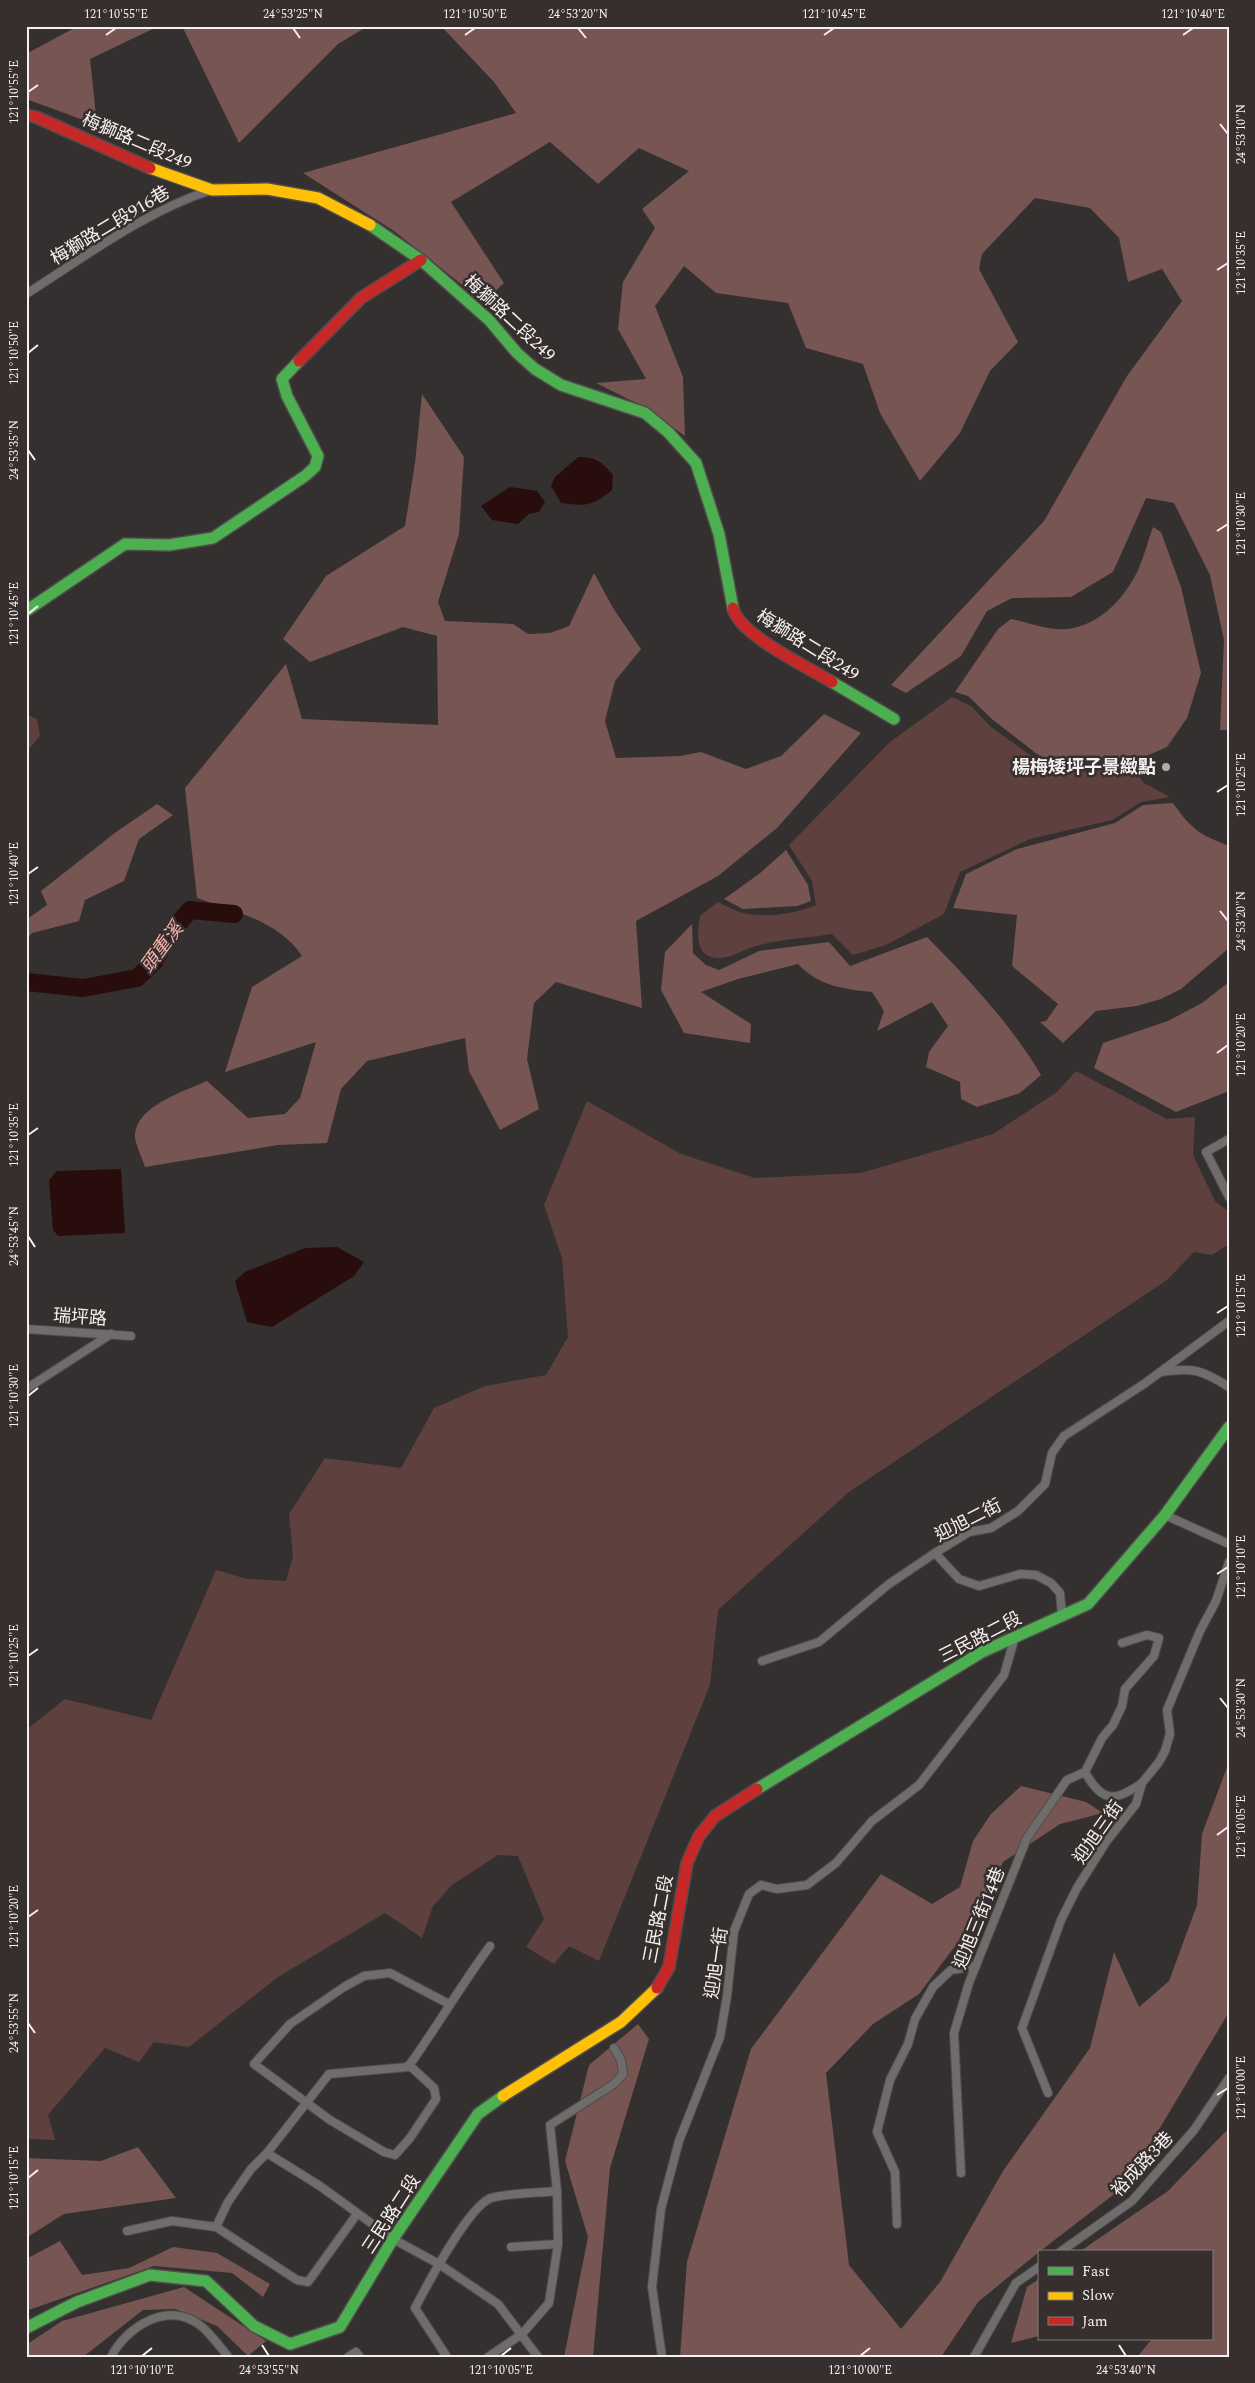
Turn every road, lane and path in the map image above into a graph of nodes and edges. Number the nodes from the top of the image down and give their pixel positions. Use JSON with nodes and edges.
{"nodes":[{"id":1,"x":26,"y":114,"type":"edge"},
{"id":2,"x":212,"y":190,"type":"junction"},
{"id":3,"x":421,"y":260,"type":"junction"},
{"id":4,"x":26,"y":294,"type":"edge"},
{"id":5,"x":26,"y":611,"type":"edge"},
{"id":6,"x":894,"y":719,"type":"dead end"},
{"id":7,"x":1229,"y":1139,"type":"edge"},
{"id":8,"x":1229,"y":1198,"type":"edge"},
{"id":9,"x":1229,"y":1322,"type":"edge"},
{"id":10,"x":26,"y":1329,"type":"edge"},
{"id":11,"x":111,"y":1334,"type":"junction"},
{"id":12,"x":131,"y":1336,"type":"dead end"},
{"id":13,"x":1160,"y":1372,"type":"junction"},
{"id":14,"x":1229,"y":1387,"type":"edge"},
{"id":15,"x":26,"y":1389,"type":"edge"},
{"id":16,"x":1229,"y":1427,"type":"edge"},
{"id":17,"x":1165,"y":1515,"type":"junction"},
{"id":18,"x":1229,"y":1544,"type":"edge"},
{"id":19,"x":935,"y":1553,"type":"junction"},
{"id":20,"x":1229,"y":1562,"type":"edge"},
{"id":21,"x":1062,"y":1615,"type":"junction"},
{"id":22,"x":1015,"y":1637,"type":"junction"},
{"id":23,"x":1122,"y":1642,"type":"dead end"},
{"id":24,"x":762,"y":1661,"type":"dead end"},
{"id":25,"x":1085,"y":1772,"type":"junction"},
{"id":26,"x":1142,"y":1783,"type":"junction"},
{"id":27,"x":490,"y":1946,"type":"dead end"},
{"id":28,"x":976,"y":1966,"type":"junction"},
{"id":29,"x":449,"y":2004,"type":"junction"},
{"id":30,"x":614,"y":2048,"type":"dead end"},
{"id":31,"x":409,"y":2065,"type":"junction"},
{"id":32,"x":1229,"y":2078,"type":"edge"},
{"id":33,"x":1048,"y":2094,"type":"dead end"},
{"id":34,"x":308,"y":2102,"type":"junction"},
{"id":35,"x":267,"y":2153,"type":"junction"},
{"id":36,"x":961,"y":2173,"type":"dead end"},
{"id":37,"x":557,"y":2191,"type":"junction"},
{"id":38,"x":357,"y":2214,"type":"junction"},
{"id":39,"x":897,"y":2224,"type":"dead end"},
{"id":40,"x":216,"y":2227,"type":"junction"},
{"id":41,"x":126,"y":2231,"type":"dead end"},
{"id":42,"x":393,"y":2239,"type":"junction"},
{"id":43,"x":558,"y":2244,"type":"junction"},
{"id":44,"x":511,"y":2247,"type":"dead end"},
{"id":45,"x":1063,"y":2250,"type":"edge"},
{"id":46,"x":439,"y":2264,"type":"junction"},
{"id":47,"x":1038,"y":2268,"type":"edge"},
{"id":48,"x":26,"y":2328,"type":"edge"},
{"id":49,"x":522,"y":2334,"type":"junction"},
{"id":50,"x":227,"y":2355,"type":"dead end"},
{"id":51,"x":111,"y":2357,"type":"edge"},
{"id":52,"x":348,"y":2357,"type":"edge"},
{"id":53,"x":360,"y":2357,"type":"edge"},
{"id":54,"x":447,"y":2357,"type":"edge"},
{"id":55,"x":488,"y":2357,"type":"edge"},
{"id":56,"x":538,"y":2357,"type":"edge"},
{"id":57,"x":662,"y":2357,"type":"edge"},
{"id":58,"x":974,"y":2357,"type":"edge"}],
"edges":[{"from":1,"to":2,"type":"street","name":"梅獅路二段249"},
{"from":2,"to":3,"type":"street","name":"梅獅路二段249"},
{"from":2,"to":4,"type":"street","name":"梅獅路二段916巷"},
{"from":3,"to":5,"type":"street"},
{"from":3,"to":6,"type":"street","name":"梅獅路二段249"},
{"from":7,"to":8,"type":"street"},
{"from":9,"to":13,"type":"street","name":"迎旭二街"},
{"from":10,"to":11,"type":"street","name":"瑞坪路"},
{"from":11,"to":12,"type":"street","name":"瑞坪路"},
{"from":11,"to":15,"type":"street"},
{"from":13,"to":14,"type":"street"},
{"from":13,"to":19,"type":"street","name":"迎旭二街"},
{"from":16,"to":17,"type":"street","name":"三民路二段"},
{"from":17,"to":18,"type":"street"},
{"from":17,"to":21,"type":"street","name":"三民路二段"},
{"from":19,"to":21,"type":"street"},
{"from":19,"to":24,"type":"street","name":"迎旭二街"},
{"from":20,"to":26,"type":"street","name":"迎旭三街"},
{"from":21,"to":22,"type":"street","name":"三民路二段"},
{"from":22,"to":42,"type":"street","name":"三民路二段"},
{"from":22,"to":57,"type":"street","name":"迎旭一街"},
{"from":23,"to":25,"type":"street"},
{"from":25,"to":26,"type":"street"},
{"from":25,"to":28,"type":"street","name":"迎旭三街14巷"},
{"from":26,"to":33,"type":"street","name":"迎旭三街"},
{"from":27,"to":29,"type":"street"},
{"from":28,"to":36,"type":"street","name":"迎旭三街14巷"},
{"from":28,"to":39,"type":"street"},
{"from":29,"to":31,"type":"street"},
{"from":29,"to":34,"type":"street"},
{"from":30,"to":37,"type":"street"},
{"from":31,"to":34,"type":"street"},
{"from":31,"to":34,"type":"street"},
{"from":32,"to":45,"type":"street","name":"裕成路3巷"},
{"from":34,"to":35,"type":"street"},
{"from":35,"to":38,"type":"street"},
{"from":35,"to":40,"type":"street"},
{"from":37,"to":43,"type":"street"},
{"from":37,"to":46,"type":"street"},
{"from":38,"to":40,"type":"street"},
{"from":38,"to":42,"type":"street"},
{"from":40,"to":41,"type":"street"},
{"from":42,"to":46,"type":"street"},
{"from":42,"to":48,"type":"street","name":"三民路二段"},
{"from":43,"to":44,"type":"street"},
{"from":43,"to":49,"type":"street"},
{"from":46,"to":49,"type":"street"},
{"from":46,"to":54,"type":"street"},
{"from":47,"to":58,"type":"street"},
{"from":49,"to":55,"type":"street"},
{"from":49,"to":56,"type":"street"},
{"from":50,"to":51,"type":"street"},
{"from":52,"to":53,"type":"street"}]}
